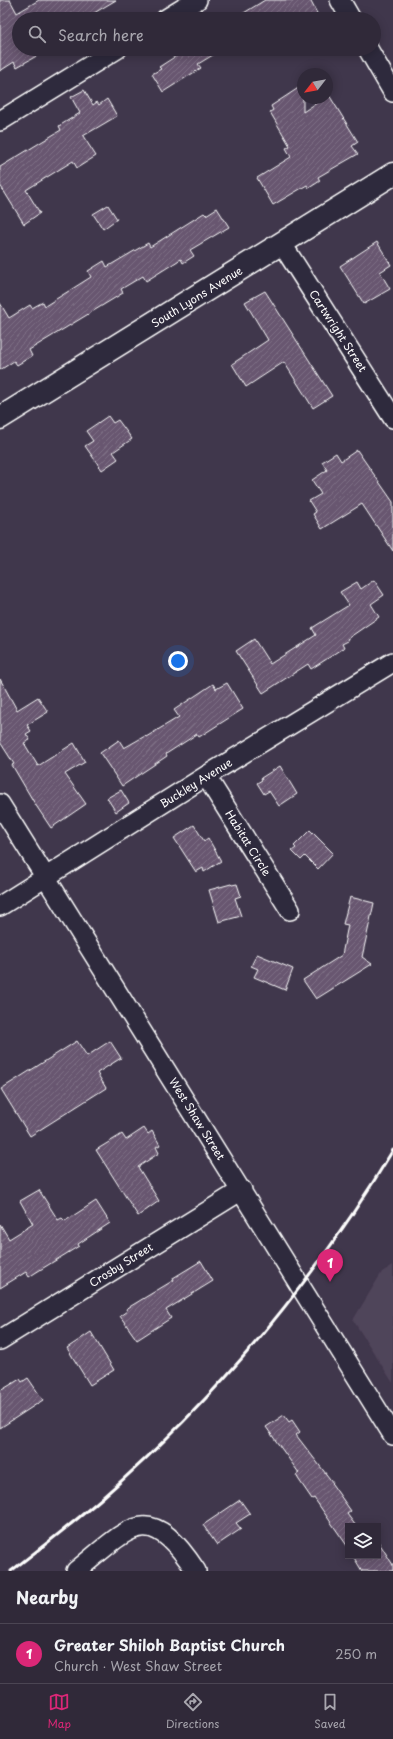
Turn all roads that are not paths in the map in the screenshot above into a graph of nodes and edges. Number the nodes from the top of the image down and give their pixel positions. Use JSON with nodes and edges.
{"nodes":[{"id":1,"x":197,"y":0,"type":"edge"},
{"id":2,"x":340,"y":0,"type":"edge"},
{"id":3,"x":177,"y":12,"type":"edge"},
{"id":4,"x":347,"y":12,"type":"edge"},
{"id":5,"x":106,"y":56,"type":"edge"},
{"id":6,"x":372,"y":56,"type":"edge"},
{"id":7,"x":393,"y":92,"type":"edge"},
{"id":8,"x":0,"y":122,"type":"edge"},
{"id":9,"x":393,"y":174,"type":"edge"},
{"id":10,"x":282,"y":244,"type":"junction"},
{"id":11,"x":0,"y":418,"type":"edge"},
{"id":12,"x":393,"y":418,"type":"edge"},
{"id":13,"x":393,"y":662,"type":"edge"},
{"id":14,"x":206,"y":776,"type":"junction"},
{"id":15,"x":0,"y":804,"type":"edge"},
{"id":16,"x":44,"y":877,"type":"junction"},
{"id":17,"x":0,"y":906,"type":"edge"},
{"id":18,"x":290,"y":910,"type":"dead end"},
{"id":19,"x":242,"y":1190,"type":"junction"},
{"id":20,"x":0,"y":1340,"type":"edge"},
{"id":21,"x":393,"y":1435,"type":"edge"},
{"id":22,"x":76,"y":1571,"type":"edge"},
{"id":23,"x":196,"y":1571,"type":"edge"}],
"edges":[{"from":1,"to":3,"type":"street"},
{"from":2,"to":4,"type":"street"},
{"from":5,"to":8,"type":"street"},
{"from":6,"to":7,"type":"street"},
{"from":9,"to":10,"type":"street","name":"South Lyons Avenue"},
{"from":10,"to":11,"type":"street","name":"South Lyons Avenue"},
{"from":10,"to":12,"type":"street","name":"Cartwright Street"},
{"from":13,"to":14,"type":"street","name":"Buckley Avenue"},
{"from":14,"to":16,"type":"street","name":"Buckley Avenue"},
{"from":14,"to":18,"type":"street","name":"Habitat Circle"},
{"from":15,"to":16,"type":"street","name":"West Shaw Street"},
{"from":16,"to":17,"type":"street","name":"Buckley Avenue"},
{"from":16,"to":19,"type":"street","name":"West Shaw Street"},
{"from":19,"to":20,"type":"street","name":"Crosby Street"},
{"from":19,"to":21,"type":"street","name":"West Shaw Street"},
{"from":22,"to":23,"type":"street"}]}
